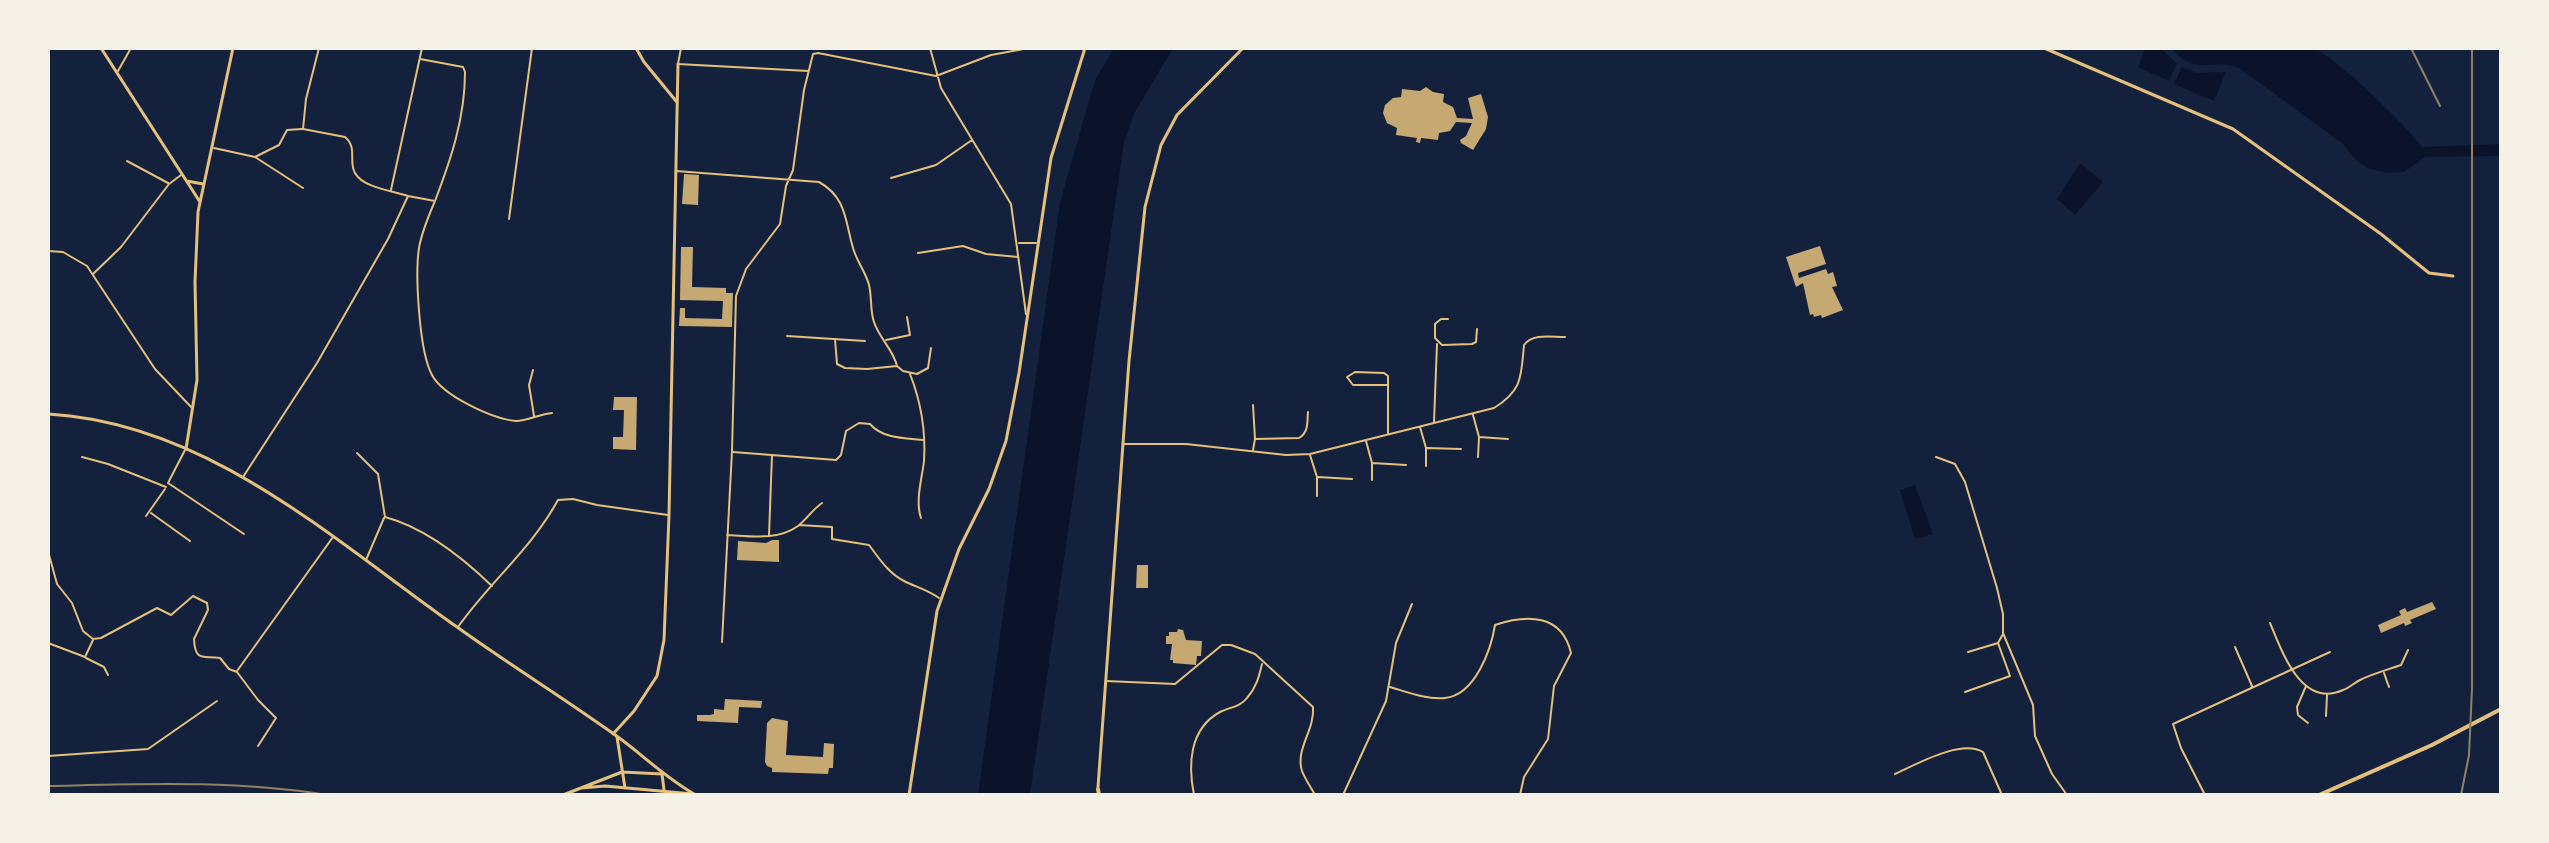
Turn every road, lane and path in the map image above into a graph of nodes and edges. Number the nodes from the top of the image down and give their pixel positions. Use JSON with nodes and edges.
{"nodes":[{"id":1,"x":101,"y":48,"type":"edge"},
{"id":2,"x":131,"y":48,"type":"edge"},
{"id":3,"x":233,"y":48,"type":"edge"},
{"id":4,"x":319,"y":48,"type":"edge"},
{"id":5,"x":422,"y":48,"type":"edge"},
{"id":6,"x":532,"y":48,"type":"edge"},
{"id":7,"x":636,"y":48,"type":"edge"},
{"id":8,"x":681,"y":48,"type":"edge"},
{"id":9,"x":830,"y":48,"type":"edge"},
{"id":10,"x":930,"y":48,"type":"edge"},
{"id":11,"x":1029,"y":48,"type":"edge"},
{"id":12,"x":1085,"y":48,"type":"edge"},
{"id":13,"x":1243,"y":48,"type":"edge"},
{"id":14,"x":2044,"y":48,"type":"edge"},
{"id":15,"x":829,"y":56,"type":"junction"},
{"id":16,"x":420,"y":59,"type":"junction"},
{"id":17,"x":678,"y":64,"type":"junction"},
{"id":18,"x":808,"y":71,"type":"junction"},
{"id":19,"x":117,"y":73,"type":"junction"},
{"id":20,"x":936,"y":76,"type":"junction"},
{"id":21,"x":676,"y":101,"type":"junction"},
{"id":22,"x":303,"y":129,"type":"junction"},
{"id":23,"x":972,"y":140,"type":"junction"},
{"id":24,"x":212,"y":148,"type":"junction"},
{"id":25,"x":255,"y":157,"type":"junction"},
{"id":26,"x":127,"y":161,"type":"dead end"},
{"id":27,"x":675,"y":171,"type":"junction"},
{"id":28,"x":182,"y":174,"type":"junction"},
{"id":29,"x":891,"y":178,"type":"dead end"},
{"id":30,"x":187,"y":181,"type":"junction"},
{"id":31,"x":789,"y":181,"type":"junction"},
{"id":32,"x":169,"y":184,"type":"junction"},
{"id":33,"x":204,"y":184,"type":"junction"},
{"id":34,"x":303,"y":188,"type":"dead end"},
{"id":35,"x":391,"y":190,"type":"junction"},
{"id":36,"x":408,"y":196,"type":"junction"},
{"id":37,"x":435,"y":201,"type":"junction"},
{"id":38,"x":200,"y":202,"type":"junction"},
{"id":39,"x":509,"y":219,"type":"dead end"},
{"id":40,"x":1018,"y":242,"type":"junction"},
{"id":41,"x":1038,"y":243,"type":"junction"},
{"id":42,"x":48,"y":251,"type":"edge"},
{"id":43,"x":918,"y":253,"type":"dead end"},
{"id":44,"x":1019,"y":257,"type":"junction"},
{"id":45,"x":92,"y":275,"type":"junction"},
{"id":46,"x":2453,"y":276,"type":"dead end"},
{"id":47,"x":1026,"y":316,"type":"junction"},
{"id":48,"x":907,"y":317,"type":"dead end"},
{"id":49,"x":1448,"y":319,"type":"dead end"},
{"id":50,"x":1477,"y":329,"type":"dead end"},
{"id":51,"x":787,"y":336,"type":"dead end"},
{"id":52,"x":1565,"y":337,"type":"dead end"},
{"id":53,"x":835,"y":339,"type":"junction"},
{"id":54,"x":885,"y":340,"type":"junction"},
{"id":55,"x":865,"y":341,"type":"dead end"},
{"id":56,"x":1437,"y":342,"type":"junction"},
{"id":57,"x":931,"y":348,"type":"dead end"},
{"id":58,"x":897,"y":366,"type":"junction"},
{"id":59,"x":533,"y":370,"type":"dead end"},
{"id":60,"x":910,"y":374,"type":"junction"},
{"id":61,"x":1387,"y":385,"type":"junction"},
{"id":62,"x":1253,"y":405,"type":"dead end"},
{"id":63,"x":193,"y":409,"type":"junction"},
{"id":64,"x":1308,"y":412,"type":"dead end"},
{"id":65,"x":552,"y":413,"type":"dead end"},
{"id":66,"x":48,"y":414,"type":"edge"},
{"id":67,"x":1472,"y":414,"type":"junction"},
{"id":68,"x":534,"y":416,"type":"junction"},
{"id":69,"x":1434,"y":423,"type":"junction"},
{"id":70,"x":1420,"y":426,"type":"junction"},
{"id":71,"x":1388,"y":434,"type":"junction"},
{"id":72,"x":1479,"y":437,"type":"junction"},
{"id":73,"x":1255,"y":439,"type":"junction"},
{"id":74,"x":1508,"y":439,"type":"dead end"},
{"id":75,"x":924,"y":440,"type":"junction"},
{"id":76,"x":1366,"y":440,"type":"junction"},
{"id":77,"x":1123,"y":444,"type":"junction"},
{"id":78,"x":1426,"y":448,"type":"junction"},
{"id":79,"x":186,"y":449,"type":"junction"},
{"id":80,"x":1461,"y":449,"type":"dead end"},
{"id":81,"x":732,"y":451,"type":"junction"},
{"id":82,"x":1253,"y":451,"type":"junction"},
{"id":83,"x":357,"y":453,"type":"dead end"},
{"id":84,"x":1310,"y":454,"type":"junction"},
{"id":85,"x":772,"y":455,"type":"junction"},
{"id":86,"x":82,"y":457,"type":"dead end"},
{"id":87,"x":1478,"y":457,"type":"dead end"},
{"id":88,"x":1936,"y":457,"type":"dead end"},
{"id":89,"x":1372,"y":463,"type":"junction"},
{"id":90,"x":1406,"y":465,"type":"dead end"},
{"id":91,"x":1426,"y":466,"type":"dead end"},
{"id":92,"x":1317,"y":477,"type":"junction"},
{"id":93,"x":243,"y":478,"type":"junction"},
{"id":94,"x":1352,"y":479,"type":"dead end"},
{"id":95,"x":1372,"y":480,"type":"dead end"},
{"id":96,"x":167,"y":485,"type":"junction"},
{"id":97,"x":1317,"y":496,"type":"dead end"},
{"id":98,"x":822,"y":503,"type":"dead end"},
{"id":99,"x":150,"y":512,"type":"junction"},
{"id":100,"x":669,"y":515,"type":"junction"},
{"id":101,"x":146,"y":516,"type":"dead end"},
{"id":102,"x":385,"y":517,"type":"junction"},
{"id":103,"x":921,"y":518,"type":"dead end"},
{"id":104,"x":799,"y":525,"type":"junction"},
{"id":105,"x":244,"y":534,"type":"dead end"},
{"id":106,"x":726,"y":535,"type":"junction"},
{"id":107,"x":769,"y":536,"type":"junction"},
{"id":108,"x":333,"y":537,"type":"junction"},
{"id":109,"x":190,"y":541,"type":"dead end"},
{"id":110,"x":48,"y":551,"type":"edge"},
{"id":111,"x":366,"y":561,"type":"junction"},
{"id":112,"x":492,"y":586,"type":"junction"},
{"id":113,"x":940,"y":598,"type":"junction"},
{"id":114,"x":1412,"y":604,"type":"dead end"},
{"id":115,"x":2270,"y":623,"type":"dead end"},
{"id":116,"x":457,"y":628,"type":"junction"},
{"id":117,"x":2003,"y":633,"type":"junction"},
{"id":118,"x":93,"y":639,"type":"junction"},
{"id":119,"x":722,"y":642,"type":"dead end"},
{"id":120,"x":48,"y":643,"type":"edge"},
{"id":121,"x":1998,"y":643,"type":"junction"},
{"id":122,"x":2235,"y":647,"type":"dead end"},
{"id":123,"x":2408,"y":650,"type":"dead end"},
{"id":124,"x":1968,"y":652,"type":"dead end"},
{"id":125,"x":2330,"y":652,"type":"dead end"},
{"id":126,"x":85,"y":657,"type":"junction"},
{"id":127,"x":1263,"y":662,"type":"junction"},
{"id":128,"x":2291,"y":670,"type":"junction"},
{"id":129,"x":237,"y":672,"type":"junction"},
{"id":130,"x":2383,"y":672,"type":"junction"},
{"id":131,"x":108,"y":675,"type":"dead end"},
{"id":132,"x":1106,"y":681,"type":"junction"},
{"id":133,"x":2307,"y":685,"type":"junction"},
{"id":134,"x":1390,"y":687,"type":"junction"},
{"id":135,"x":2389,"y":687,"type":"dead end"},
{"id":136,"x":2252,"y":688,"type":"junction"},
{"id":137,"x":1965,"y":692,"type":"dead end"},
{"id":138,"x":2327,"y":694,"type":"junction"},
{"id":139,"x":217,"y":701,"type":"dead end"},
{"id":140,"x":2501,"y":709,"type":"edge"},
{"id":141,"x":2326,"y":716,"type":"dead end"},
{"id":142,"x":2308,"y":723,"type":"dead end"},
{"id":143,"x":615,"y":736,"type":"junction"},
{"id":144,"x":258,"y":746,"type":"dead end"},
{"id":145,"x":48,"y":756,"type":"edge"},
{"id":146,"x":622,"y":772,"type":"junction"},
{"id":147,"x":662,"y":774,"type":"junction"},
{"id":148,"x":1895,"y":774,"type":"dead end"},
{"id":149,"x":581,"y":788,"type":"junction"},
{"id":150,"x":625,"y":788,"type":"junction"},
{"id":151,"x":664,"y":791,"type":"junction"},
{"id":152,"x":1098,"y":793,"type":"edge"},
{"id":153,"x":563,"y":795,"type":"edge"},
{"id":154,"x":695,"y":795,"type":"edge"},
{"id":155,"x":909,"y":795,"type":"edge"},
{"id":156,"x":1194,"y":795,"type":"edge"},
{"id":157,"x":1315,"y":795,"type":"edge"},
{"id":158,"x":1343,"y":795,"type":"edge"},
{"id":159,"x":1520,"y":795,"type":"edge"},
{"id":160,"x":2002,"y":795,"type":"edge"},
{"id":161,"x":2067,"y":795,"type":"edge"},
{"id":162,"x":2205,"y":795,"type":"edge"},
{"id":163,"x":2319,"y":795,"type":"edge"}],
"edges":[{"from":1,"to":19,"type":"main road"},
{"from":2,"to":19,"type":"street"},
{"from":3,"to":24,"type":"main road"},
{"from":4,"to":22,"type":"street"},
{"from":5,"to":16,"type":"street"},
{"from":6,"to":39,"type":"street"},
{"from":7,"to":21,"type":"main road"},
{"from":8,"to":17,"type":"street"},
{"from":9,"to":15,"type":"street"},
{"from":10,"to":20,"type":"street"},
{"from":11,"to":20,"type":"street"},
{"from":12,"to":41,"type":"main road"},
{"from":13,"to":77,"type":"main road"},
{"from":14,"to":46,"type":"main road"},
{"from":15,"to":18,"type":"street"},
{"from":15,"to":20,"type":"street"},
{"from":16,"to":35,"type":"street"},
{"from":16,"to":37,"type":"street"},
{"from":17,"to":18,"type":"street"},
{"from":17,"to":21,"type":"main road"},
{"from":18,"to":31,"type":"street"},
{"from":19,"to":28,"type":"main road"},
{"from":20,"to":23,"type":"street"},
{"from":21,"to":27,"type":"main road"},
{"from":22,"to":25,"type":"street"},
{"from":22,"to":35,"type":"street"},
{"from":23,"to":29,"type":"street"},
{"from":23,"to":40,"type":"street"},
{"from":24,"to":25,"type":"street"},
{"from":24,"to":33,"type":"main road"},
{"from":25,"to":34,"type":"street"},
{"from":26,"to":32,"type":"street"},
{"from":27,"to":31,"type":"street"},
{"from":27,"to":100,"type":"main road"},
{"from":28,"to":30,"type":"main road"},
{"from":28,"to":32,"type":"street"},
{"from":30,"to":33,"type":"main road"},
{"from":30,"to":38,"type":"main road"},
{"from":31,"to":54,"type":"street"},
{"from":31,"to":81,"type":"street"},
{"from":32,"to":45,"type":"street"},
{"from":33,"to":38,"type":"main road"},
{"from":35,"to":36,"type":"street"},
{"from":36,"to":37,"type":"street"},
{"from":36,"to":93,"type":"street"},
{"from":37,"to":68,"type":"street"},
{"from":38,"to":63,"type":"main road"},
{"from":40,"to":41,"type":"street"},
{"from":40,"to":44,"type":"street"},
{"from":41,"to":47,"type":"main road"},
{"from":42,"to":45,"type":"street"},
{"from":43,"to":44,"type":"street"},
{"from":44,"to":47,"type":"street"},
{"from":45,"to":63,"type":"street"},
{"from":47,"to":113,"type":"main road"},
{"from":48,"to":54,"type":"street"},
{"from":49,"to":56,"type":"street"},
{"from":50,"to":56,"type":"street"},
{"from":51,"to":53,"type":"street"},
{"from":52,"to":67,"type":"street"},
{"from":53,"to":55,"type":"street"},
{"from":53,"to":58,"type":"street"},
{"from":54,"to":58,"type":"street"},
{"from":56,"to":69,"type":"street"},
{"from":57,"to":60,"type":"street"},
{"from":58,"to":60,"type":"street"},
{"from":59,"to":68,"type":"street"},
{"from":60,"to":75,"type":"street"},
{"from":61,"to":61,"type":"street"},
{"from":61,"to":71,"type":"street"},
{"from":62,"to":73,"type":"street"},
{"from":63,"to":79,"type":"main road"},
{"from":64,"to":73,"type":"street"},
{"from":65,"to":68,"type":"street"},
{"from":66,"to":79,"type":"main road"},
{"from":67,"to":69,"type":"street"},
{"from":67,"to":72,"type":"street"},
{"from":69,"to":70,"type":"street"},
{"from":70,"to":71,"type":"street"},
{"from":70,"to":78,"type":"street"},
{"from":71,"to":76,"type":"street"},
{"from":72,"to":74,"type":"street"},
{"from":72,"to":87,"type":"street"},
{"from":73,"to":82,"type":"street"},
{"from":75,"to":85,"type":"street"},
{"from":75,"to":103,"type":"street"},
{"from":76,"to":84,"type":"street"},
{"from":76,"to":89,"type":"street"},
{"from":77,"to":82,"type":"street"},
{"from":77,"to":132,"type":"main road"},
{"from":78,"to":80,"type":"street"},
{"from":78,"to":91,"type":"street"},
{"from":79,"to":93,"type":"main road"},
{"from":79,"to":96,"type":"street"},
{"from":81,"to":85,"type":"street"},
{"from":81,"to":106,"type":"street"},
{"from":82,"to":84,"type":"street"},
{"from":83,"to":102,"type":"street"},
{"from":84,"to":92,"type":"street"},
{"from":85,"to":107,"type":"street"},
{"from":86,"to":96,"type":"street"},
{"from":88,"to":117,"type":"street"},
{"from":89,"to":90,"type":"street"},
{"from":89,"to":95,"type":"street"},
{"from":92,"to":94,"type":"street"},
{"from":92,"to":97,"type":"street"},
{"from":93,"to":108,"type":"main road"},
{"from":96,"to":99,"type":"street"},
{"from":96,"to":105,"type":"street"},
{"from":98,"to":104,"type":"street"},
{"from":99,"to":101,"type":"street"},
{"from":99,"to":109,"type":"street"},
{"from":100,"to":112,"type":"street"},
{"from":100,"to":143,"type":"main road"},
{"from":102,"to":111,"type":"street"},
{"from":102,"to":112,"type":"street"},
{"from":104,"to":107,"type":"street"},
{"from":104,"to":113,"type":"street"},
{"from":106,"to":107,"type":"street"},
{"from":106,"to":119,"type":"street"},
{"from":108,"to":111,"type":"main road"},
{"from":108,"to":129,"type":"street"},
{"from":110,"to":118,"type":"street"},
{"from":111,"to":116,"type":"main road"},
{"from":112,"to":116,"type":"street"},
{"from":113,"to":155,"type":"main road"},
{"from":114,"to":134,"type":"street"},
{"from":115,"to":128,"type":"street"},
{"from":116,"to":143,"type":"main road"},
{"from":117,"to":121,"type":"street"},
{"from":117,"to":161,"type":"street"},
{"from":118,"to":126,"type":"street"},
{"from":118,"to":129,"type":"street"},
{"from":120,"to":126,"type":"street"},
{"from":121,"to":124,"type":"street"},
{"from":121,"to":137,"type":"street"},
{"from":122,"to":136,"type":"street"},
{"from":123,"to":130,"type":"street"},
{"from":125,"to":128,"type":"street"},
{"from":126,"to":131,"type":"street"},
{"from":127,"to":132,"type":"street"},
{"from":127,"to":156,"type":"street"},
{"from":127,"to":157,"type":"street"},
{"from":128,"to":133,"type":"street"},
{"from":128,"to":136,"type":"street"},
{"from":129,"to":144,"type":"street"},
{"from":130,"to":135,"type":"street"},
{"from":130,"to":138,"type":"street"},
{"from":132,"to":152,"type":"main road"},
{"from":133,"to":138,"type":"street"},
{"from":133,"to":142,"type":"street"},
{"from":134,"to":158,"type":"street"},
{"from":134,"to":159,"type":"street"},
{"from":136,"to":162,"type":"street"},
{"from":138,"to":141,"type":"street"},
{"from":139,"to":145,"type":"street"},
{"from":140,"to":163,"type":"main road"},
{"from":143,"to":146,"type":"main road"},
{"from":143,"to":147,"type":"main road"},
{"from":146,"to":147,"type":"main road"},
{"from":146,"to":149,"type":"main road"},
{"from":146,"to":150,"type":"main road"},
{"from":147,"to":151,"type":"main road"},
{"from":147,"to":154,"type":"main road"},
{"from":148,"to":160,"type":"street"},
{"from":149,"to":150,"type":"main road"},
{"from":149,"to":153,"type":"main road"},
{"from":150,"to":151,"type":"main road"},
{"from":151,"to":154,"type":"main road"}]}
